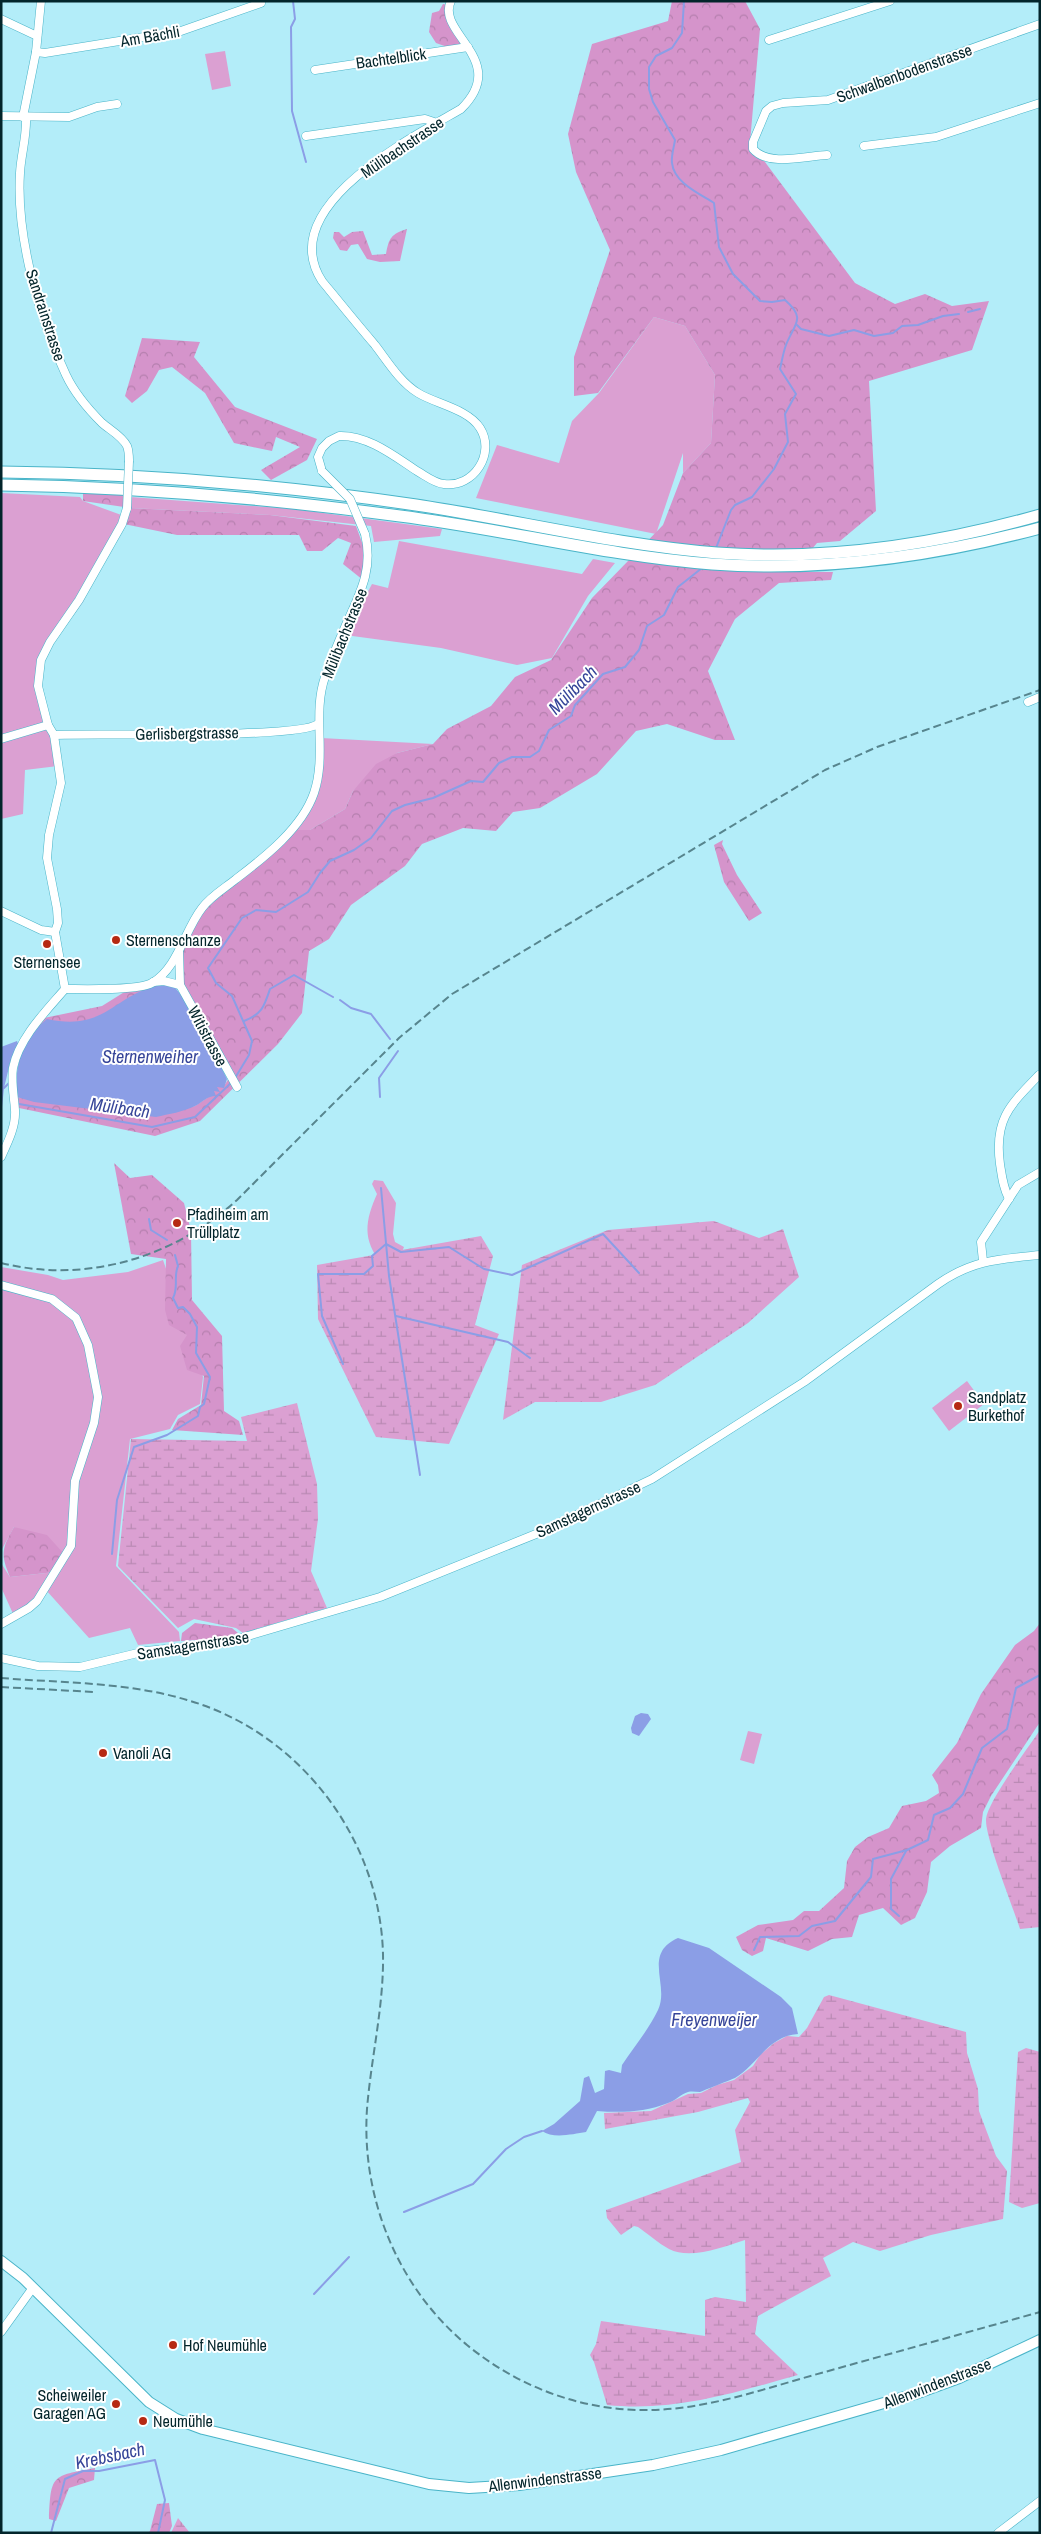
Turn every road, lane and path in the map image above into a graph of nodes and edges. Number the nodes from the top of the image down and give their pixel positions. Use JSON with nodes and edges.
{"nodes":[{"id":1,"x":41,"y":1,"type":"edge"},
{"id":2,"x":451,"y":1,"type":"edge"},
{"id":3,"x":890,"y":1,"type":"edge"},
{"id":4,"x":261,"y":3,"type":"dead end"},
{"id":5,"x":1,"y":19,"type":"edge"},
{"id":6,"x":1040,"y":24,"type":"edge"},
{"id":7,"x":37,"y":36,"type":"junction"},
{"id":8,"x":769,"y":40,"type":"dead end"},
{"id":9,"x":468,"y":47,"type":"junction"},
{"id":10,"x":36,"y":52,"type":"junction"},
{"id":11,"x":314,"y":70,"type":"dead end"},
{"id":12,"x":1040,"y":103,"type":"edge"},
{"id":13,"x":117,"y":104,"type":"dead end"},
{"id":14,"x":1,"y":116,"type":"edge"},
{"id":15,"x":25,"y":117,"type":"junction"},
{"id":16,"x":437,"y":122,"type":"junction"},
{"id":17,"x":306,"y":136,"type":"dead end"},
{"id":18,"x":864,"y":146,"type":"dead end"},
{"id":19,"x":828,"y":155,"type":"dead end"},
{"id":20,"x":1,"y":472,"type":"edge"},
{"id":21,"x":1,"y":485,"type":"edge"},
{"id":22,"x":1040,"y":515,"type":"edge"},
{"id":23,"x":1040,"y":528,"type":"edge"},
{"id":24,"x":640,"y":550,"type":"junction"},
{"id":25,"x":789,"y":561,"type":"junction"},
{"id":26,"x":1040,"y":697,"type":"edge"},
{"id":27,"x":1028,"y":702,"type":"dead end"},
{"id":28,"x":318,"y":724,"type":"junction"},
{"id":29,"x":48,"y":726,"type":"junction"},
{"id":30,"x":54,"y":735,"type":"junction"},
{"id":31,"x":1,"y":739,"type":"edge"},
{"id":32,"x":1,"y":911,"type":"edge"},
{"id":33,"x":55,"y":932,"type":"junction"},
{"id":34,"x":179,"y":951,"type":"junction"},
{"id":35,"x":152,"y":982,"type":"junction"},
{"id":36,"x":180,"y":985,"type":"junction"},
{"id":37,"x":65,"y":989,"type":"junction"},
{"id":38,"x":1039,"y":1075,"type":"edge"},
{"id":39,"x":237,"y":1087,"type":"dead end"},
{"id":40,"x":1,"y":1157,"type":"edge"},
{"id":41,"x":1040,"y":1172,"type":"edge"},
{"id":42,"x":1009,"y":1199,"type":"junction"},
{"id":43,"x":1040,"y":1255,"type":"edge"},
{"id":44,"x":983,"y":1261,"type":"junction"},
{"id":45,"x":1,"y":1285,"type":"edge"},
{"id":46,"x":1,"y":1624,"type":"edge"},
{"id":47,"x":1,"y":1658,"type":"edge"},
{"id":48,"x":1,"y":2260,"type":"edge"},
{"id":49,"x":32,"y":2289,"type":"junction"},
{"id":50,"x":1,"y":2332,"type":"edge"},
{"id":51,"x":1040,"y":2340,"type":"edge"},
{"id":52,"x":1040,"y":2501,"type":"edge"},
{"id":53,"x":998,"y":2533,"type":"edge"}],
"edges":[{"from":1,"to":7,"type":"street","name":"Sandrainstrasse"},
{"from":2,"to":9,"type":"street","name":"Mülibachstrasse"},
{"from":3,"to":8,"type":"street"},
{"from":4,"to":10,"type":"street","name":"Am Bächli"},
{"from":5,"to":7,"type":"street"},
{"from":6,"to":19,"type":"street","name":"Schwalbenbodenstrasse"},
{"from":7,"to":10,"type":"street","name":"Sandrainstrasse"},
{"from":9,"to":11,"type":"street","name":"Bachtelblick"},
{"from":9,"to":16,"type":"street","name":"Mülibachstrasse"},
{"from":10,"to":15,"type":"street","name":"Sandrainstrasse"},
{"from":12,"to":18,"type":"street"},
{"from":13,"to":15,"type":"street"},
{"from":14,"to":15,"type":"street"},
{"from":15,"to":29,"type":"street","name":"Sandrainstrasse","bridge":true},
{"from":16,"to":17,"type":"street"},
{"from":16,"to":28,"type":"street","name":"Mülibachstrasse","bridge":true},
{"from":20,"to":24,"type":"highway"},
{"from":21,"to":24,"type":"highway"},
{"from":22,"to":25,"type":"highway"},
{"from":23,"to":25,"type":"highway"},
{"from":24,"to":25,"type":"highway"},
{"from":26,"to":27,"type":"street"},
{"from":28,"to":30,"type":"street","name":"Gerlisbergstrasse"},
{"from":28,"to":34,"type":"street","name":"Mülibachstrasse"},
{"from":29,"to":30,"type":"street","name":"Sandrainstrasse"},
{"from":29,"to":31,"type":"street"},
{"from":30,"to":33,"type":"street"},
{"from":32,"to":33,"type":"street"},
{"from":33,"to":37,"type":"street"},
{"from":34,"to":35,"type":"street","name":"Mülibachstrasse"},
{"from":34,"to":36,"type":"street","name":"Witistrasse"},
{"from":35,"to":36,"type":"street"},
{"from":35,"to":37,"type":"street"},
{"from":36,"to":39,"type":"street","name":"Witistrasse"},
{"from":37,"to":40,"type":"street"},
{"from":38,"to":42,"type":"street"},
{"from":41,"to":42,"type":"street"},
{"from":42,"to":44,"type":"street"},
{"from":43,"to":44,"type":"street","name":"Samstagernstrasse"},
{"from":44,"to":47,"type":"street","name":"Samstagernstrasse"},
{"from":45,"to":46,"type":"street"},
{"from":48,"to":49,"type":"main road","name":"Allenwindenstrasse"},
{"from":49,"to":50,"type":"street"},
{"from":49,"to":51,"type":"main road","name":"Allenwindenstrasse"},
{"from":52,"to":53,"type":"street"}]}
